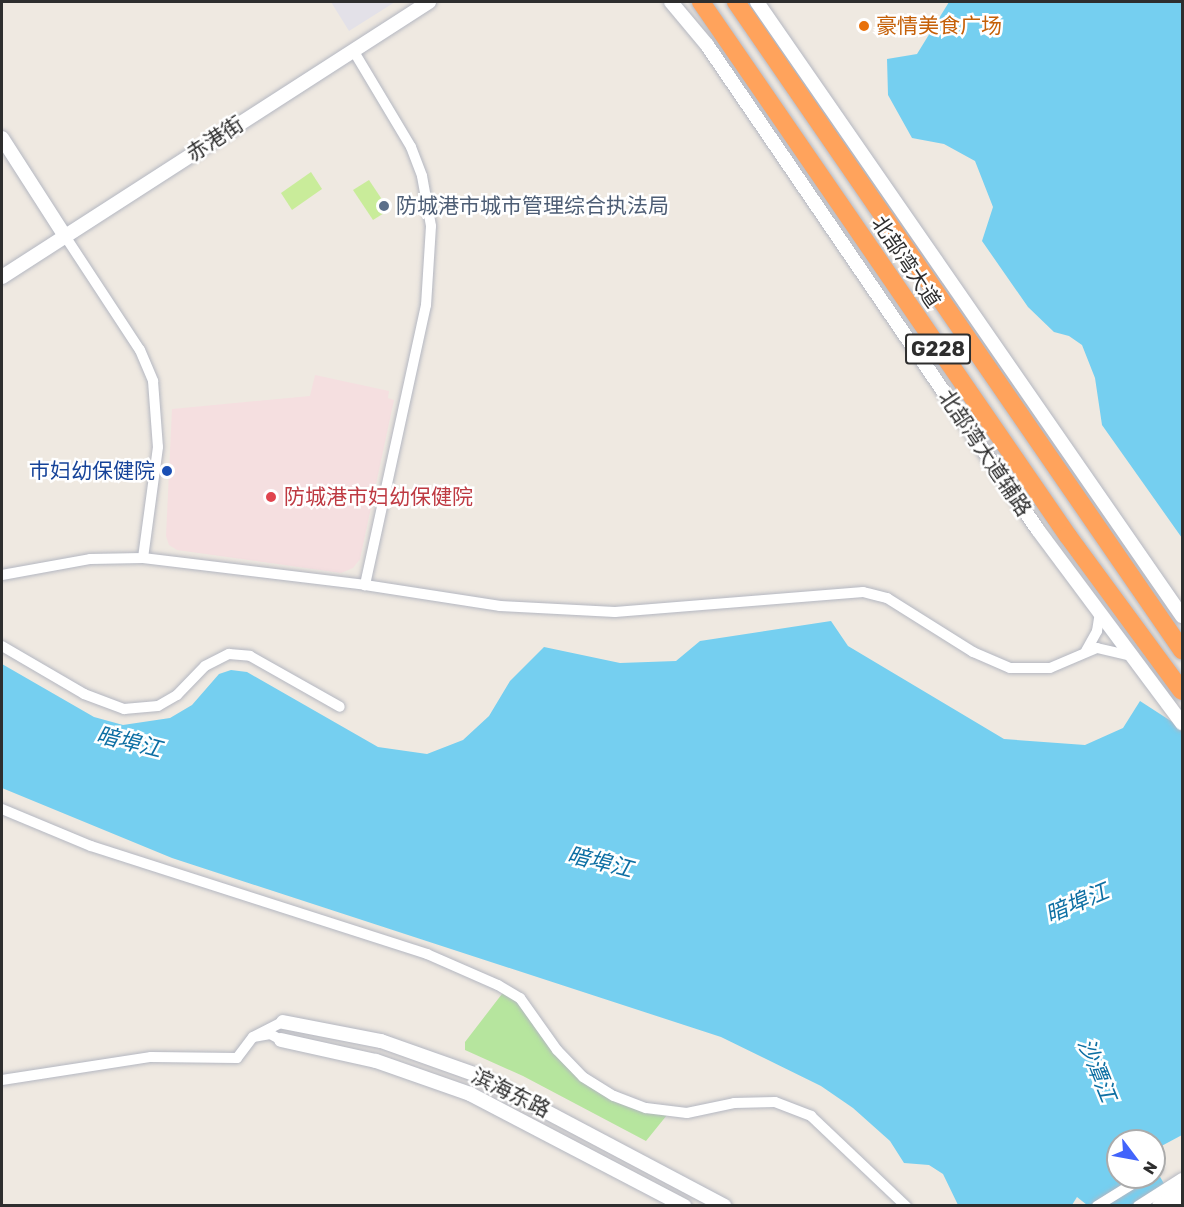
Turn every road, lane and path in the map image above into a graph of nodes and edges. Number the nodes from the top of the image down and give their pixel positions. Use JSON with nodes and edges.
{"nodes":[{"id":1,"x":429,"y":2,"type":"edge"},
{"id":2,"x":671,"y":2,"type":"edge"},
{"id":3,"x":701,"y":2,"type":"edge"},
{"id":4,"x":746,"y":5,"type":"edge"},
{"id":5,"x":353,"y":50,"type":"junction"},
{"id":6,"x":2,"y":138,"type":"edge"},
{"id":7,"x":65,"y":236,"type":"junction"},
{"id":8,"x":2,"y":278,"type":"edge"},
{"id":9,"x":143,"y":558,"type":"junction"},
{"id":10,"x":2,"y":575,"type":"edge"},
{"id":11,"x":365,"y":585,"type":"junction"},
{"id":12,"x":1100,"y":613,"type":"junction"},
{"id":13,"x":1182,"y":616,"type":"edge"},
{"id":14,"x":2,"y":646,"type":"edge"},
{"id":15,"x":1182,"y":650,"type":"edge"},
{"id":16,"x":1086,"y":651,"type":"junction"},
{"id":17,"x":1135,"y":657,"type":"junction"},
{"id":18,"x":1182,"y":691,"type":"edge"},
{"id":19,"x":340,"y":707,"type":"dead end"},
{"id":20,"x":1182,"y":723,"type":"edge"},
{"id":21,"x":2,"y":809,"type":"edge"},
{"id":22,"x":283,"y":1022,"type":"joint"},
{"id":23,"x":253,"y":1037,"type":"junction"},
{"id":24,"x":281,"y":1040,"type":"joint"},
{"id":25,"x":2,"y":1080,"type":"edge"},
{"id":26,"x":1182,"y":1178,"type":"edge"},
{"id":27,"x":1125,"y":1189,"type":"edge"},
{"id":28,"x":1177,"y":1197,"type":"edge"},
{"id":29,"x":684,"y":1206,"type":"edge"},
{"id":30,"x":724,"y":1206,"type":"edge"},
{"id":31,"x":906,"y":1206,"type":"edge"},
{"id":32,"x":1097,"y":1206,"type":"edge"},
{"id":33,"x":1138,"y":1206,"type":"edge"},
{"id":34,"x":1159,"y":1206,"type":"edge"}],
"edges":[{"from":1,"to":5,"type":"main road","name":"赤港街"},
{"from":2,"to":12,"type":"main road","name":"北部湾大道辅路"},
{"from":3,"to":18,"type":"highway","name":"北部湾大道","number":"G228"},
{"from":4,"to":13,"type":"main road"},
{"from":4,"to":15,"type":"highway","name":"北部湾大道","number":"G228"},
{"from":5,"to":7,"type":"main road","name":"赤港街"},
{"from":5,"to":11,"type":"street"},
{"from":6,"to":7,"type":"main road"},
{"from":7,"to":8,"type":"main road","name":"赤港街"},
{"from":7,"to":9,"type":"street"},
{"from":9,"to":10,"type":"street"},
{"from":9,"to":11,"type":"street"},
{"from":11,"to":16,"type":"street"},
{"from":12,"to":16,"type":"street"},
{"from":12,"to":17,"type":"main road","name":"北部湾大道辅路"},
{"from":14,"to":19,"type":"street"},
{"from":16,"to":17,"type":"street"},
{"from":17,"to":20,"type":"main road","name":"北部湾大道辅路"},
{"from":21,"to":31,"type":"street"},
{"from":22,"to":23,"type":"street"},
{"from":22,"to":30,"type":"main road","name":"滨海东路"},
{"from":23,"to":24,"type":"street"},
{"from":23,"to":25,"type":"street"},
{"from":24,"to":29,"type":"main road","name":"滨海东路"},
{"from":26,"to":28,"type":"street"},
{"from":27,"to":32,"type":"street"},
{"from":28,"to":33,"type":"street"},
{"from":28,"to":34,"type":"main road"}]}
